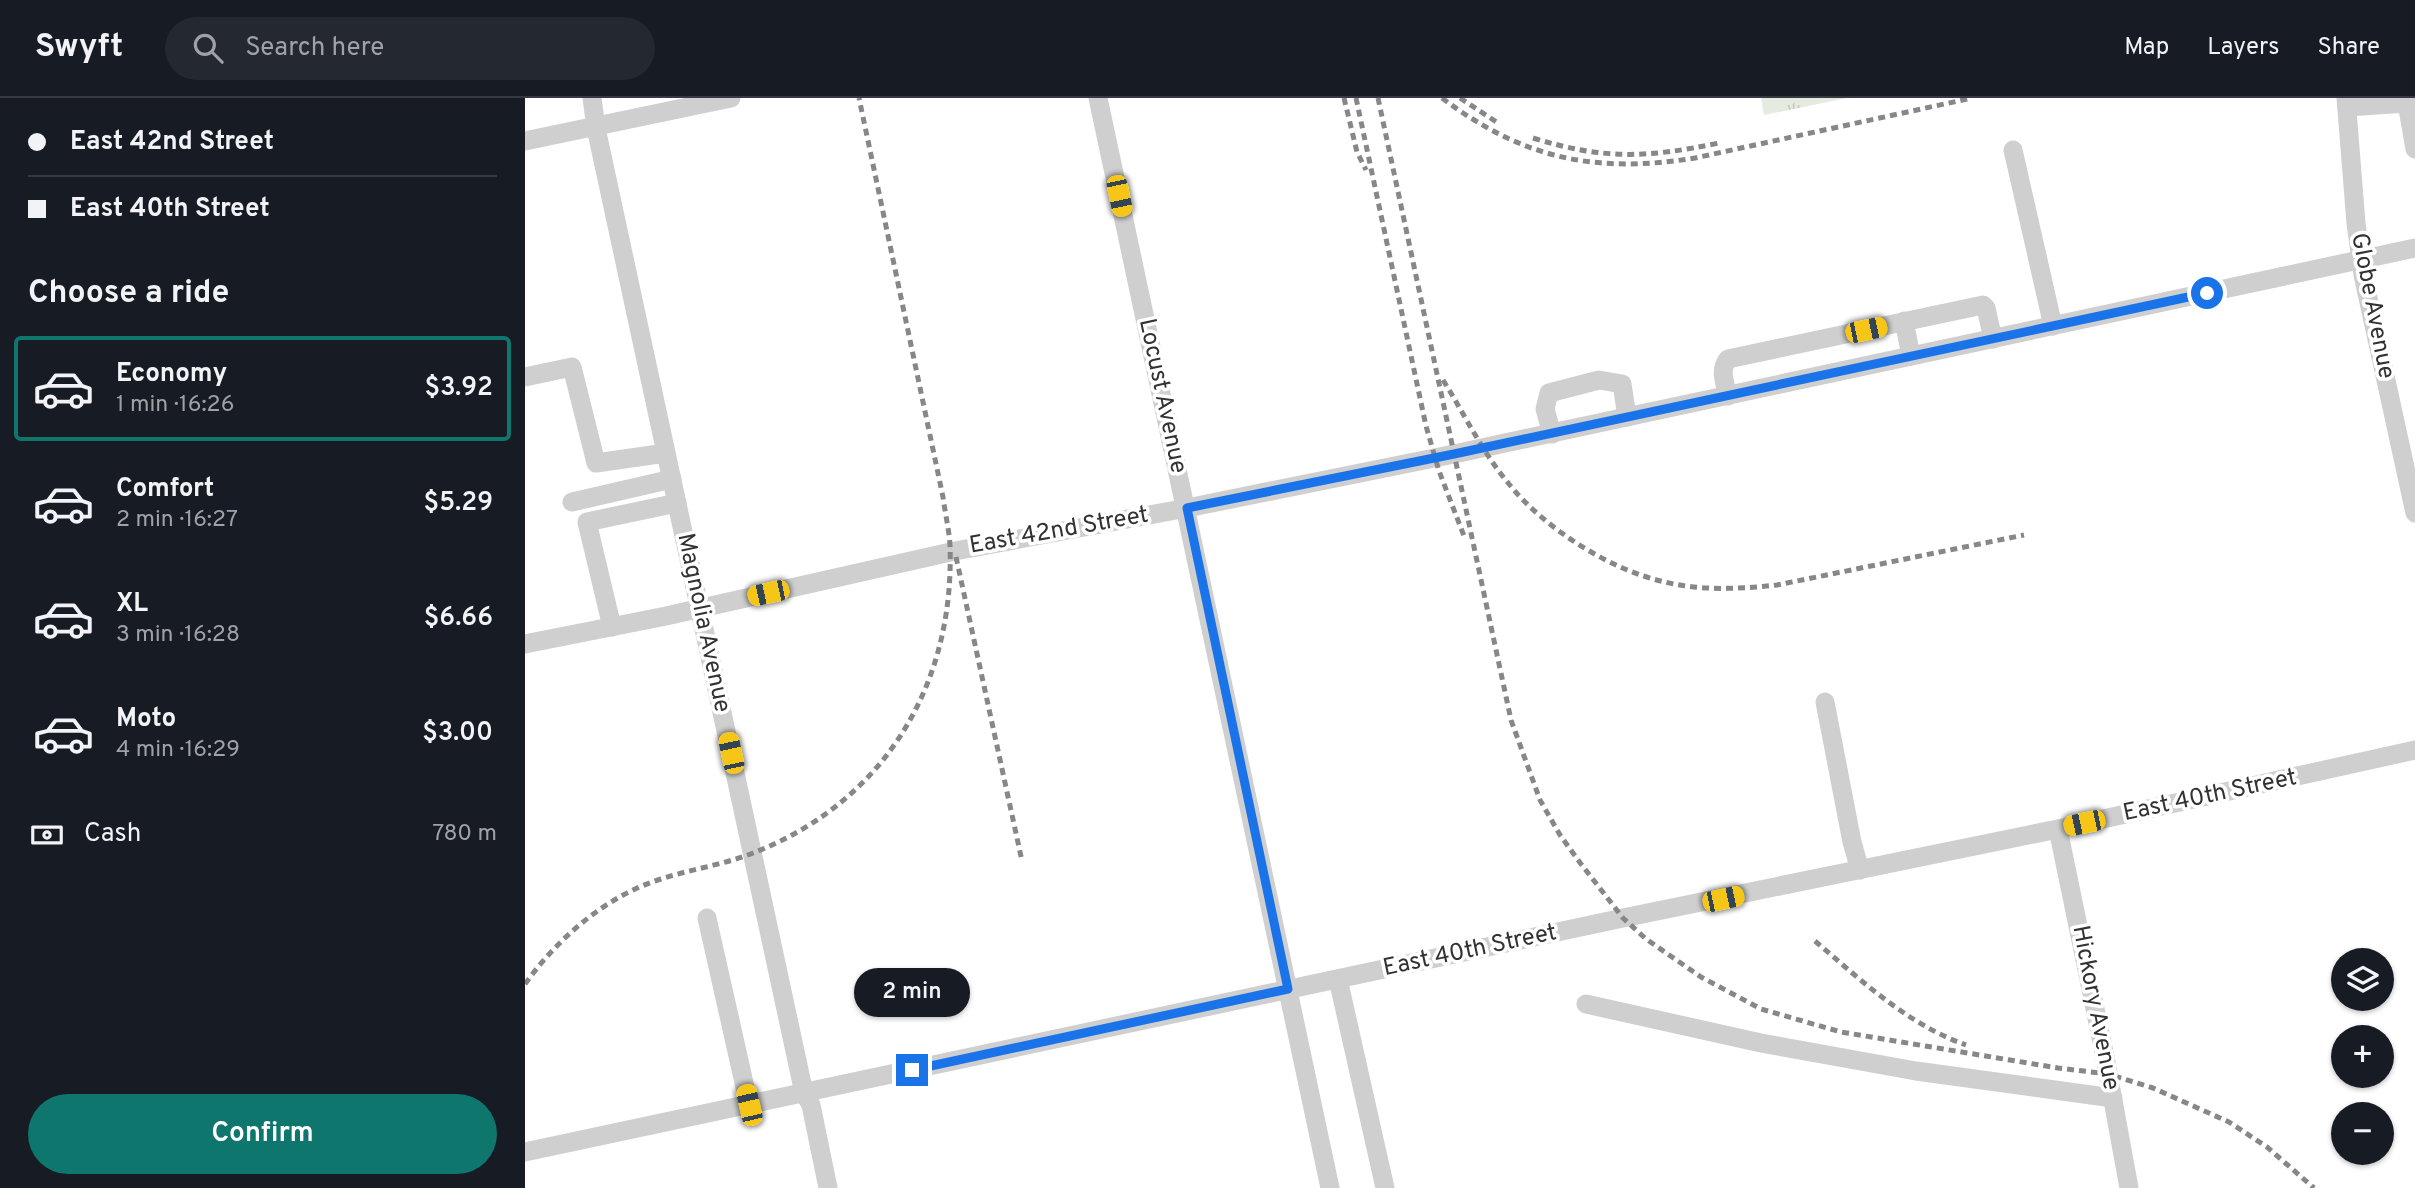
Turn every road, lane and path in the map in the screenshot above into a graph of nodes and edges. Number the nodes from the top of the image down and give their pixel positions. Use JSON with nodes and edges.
{"nodes":[{"id":1,"x":592,"y":98,"type":"edge"},
{"id":2,"x":731,"y":98,"type":"edge"},
{"id":3,"x":1098,"y":98,"type":"edge"},
{"id":4,"x":2347,"y":103,"type":"edge"},
{"id":5,"x":596,"y":128,"type":"junction"},
{"id":6,"x":525,"y":141,"type":"edge"},
{"id":7,"x":2415,"y":149,"type":"edge"},
{"id":8,"x":2013,"y":150,"type":"dead end"},
{"id":9,"x":2415,"y":248,"type":"edge"},
{"id":10,"x":2361,"y":260,"type":"junction"},
{"id":11,"x":1896,"y":323,"type":"junction"},
{"id":12,"x":2053,"y":326,"type":"junction"},
{"id":13,"x":1993,"y":339,"type":"junction"},
{"id":14,"x":1911,"y":356,"type":"junction"},
{"id":15,"x":525,"y":377,"type":"edge"},
{"id":16,"x":1728,"y":396,"type":"junction"},
{"id":17,"x":1627,"y":417,"type":"junction"},
{"id":18,"x":1552,"y":433,"type":"junction"},
{"id":19,"x":666,"y":453,"type":"junction"},
{"id":20,"x":672,"y":480,"type":"junction"},
{"id":21,"x":572,"y":502,"type":"dead end"},
{"id":22,"x":677,"y":503,"type":"junction"},
{"id":23,"x":1187,"y":508,"type":"junction"},
{"id":24,"x":2415,"y":513,"type":"edge"},
{"id":25,"x":699,"y":609,"type":"junction"},
{"id":26,"x":612,"y":627,"type":"junction"},
{"id":27,"x":525,"y":644,"type":"edge"},
{"id":28,"x":1825,"y":702,"type":"dead end"},
{"id":29,"x":2415,"y":750,"type":"edge"},
{"id":30,"x":2058,"y":829,"type":"junction"},
{"id":31,"x":1860,"y":870,"type":"junction"},
{"id":32,"x":707,"y":918,"type":"dead end"},
{"id":33,"x":1338,"y":979,"type":"junction"},
{"id":34,"x":1288,"y":989,"type":"junction"},
{"id":35,"x":1586,"y":1004,"type":"dead end"},
{"id":36,"x":804,"y":1093,"type":"junction"},
{"id":37,"x":2113,"y":1098,"type":"junction"},
{"id":38,"x":749,"y":1105,"type":"junction"},
{"id":39,"x":525,"y":1152,"type":"edge"},
{"id":40,"x":828,"y":1188,"type":"edge"},
{"id":41,"x":1330,"y":1188,"type":"edge"},
{"id":42,"x":1385,"y":1188,"type":"edge"},
{"id":43,"x":2129,"y":1188,"type":"edge"}],
"edges":[{"from":1,"to":5,"type":"street","name":"Magnolia Avenue"},
{"from":2,"to":5,"type":"street"},
{"from":3,"to":23,"type":"street","name":"Locust Avenue"},
{"from":4,"to":7,"type":"street"},
{"from":4,"to":10,"type":"street","name":"Globe Avenue"},
{"from":5,"to":6,"type":"street"},
{"from":5,"to":19,"type":"street","name":"Magnolia Avenue"},
{"from":8,"to":12,"type":"street"},
{"from":9,"to":10,"type":"street","name":"East 42nd Street"},
{"from":10,"to":12,"type":"street","name":"East 42nd Street"},
{"from":10,"to":24,"type":"street","name":"Globe Avenue"},
{"from":11,"to":13,"type":"street"},
{"from":11,"to":14,"type":"street"},
{"from":11,"to":16,"type":"street"},
{"from":12,"to":13,"type":"street","name":"East 42nd Street"},
{"from":13,"to":14,"type":"street","name":"East 42nd Street"},
{"from":14,"to":16,"type":"street","name":"East 42nd Street"},
{"from":15,"to":19,"type":"street"},
{"from":16,"to":17,"type":"street","name":"East 42nd Street"},
{"from":17,"to":18,"type":"street","name":"East 42nd Street"},
{"from":17,"to":18,"type":"street"},
{"from":18,"to":23,"type":"street","name":"East 42nd Street"},
{"from":19,"to":20,"type":"street","name":"Magnolia Avenue"},
{"from":20,"to":21,"type":"street"},
{"from":20,"to":22,"type":"street","name":"Magnolia Avenue"},
{"from":22,"to":25,"type":"street","name":"Magnolia Avenue"},
{"from":22,"to":26,"type":"street"},
{"from":23,"to":25,"type":"street","name":"East 42nd Street"},
{"from":23,"to":34,"type":"street","name":"Locust Avenue"},
{"from":25,"to":26,"type":"street","name":"East 42nd Street"},
{"from":25,"to":36,"type":"street","name":"Magnolia Avenue"},
{"from":26,"to":27,"type":"street","name":"East 42nd Street"},
{"from":28,"to":31,"type":"street"},
{"from":29,"to":30,"type":"street","name":"East 40th Street"},
{"from":30,"to":31,"type":"street","name":"East 40th Street"},
{"from":30,"to":37,"type":"street","name":"Hickory Avenue"},
{"from":31,"to":33,"type":"street","name":"East 40th Street"},
{"from":32,"to":38,"type":"street"},
{"from":33,"to":34,"type":"street","name":"East 40th Street"},
{"from":33,"to":42,"type":"street"},
{"from":34,"to":36,"type":"street","name":"East 40th Street"},
{"from":34,"to":41,"type":"street","name":"Locust Avenue"},
{"from":35,"to":37,"type":"street"},
{"from":36,"to":38,"type":"street","name":"East 40th Street"},
{"from":36,"to":40,"type":"street","name":"Magnolia Avenue"},
{"from":37,"to":43,"type":"street","name":"Hickory Avenue"},
{"from":38,"to":39,"type":"street","name":"East 40th Street"}]}
